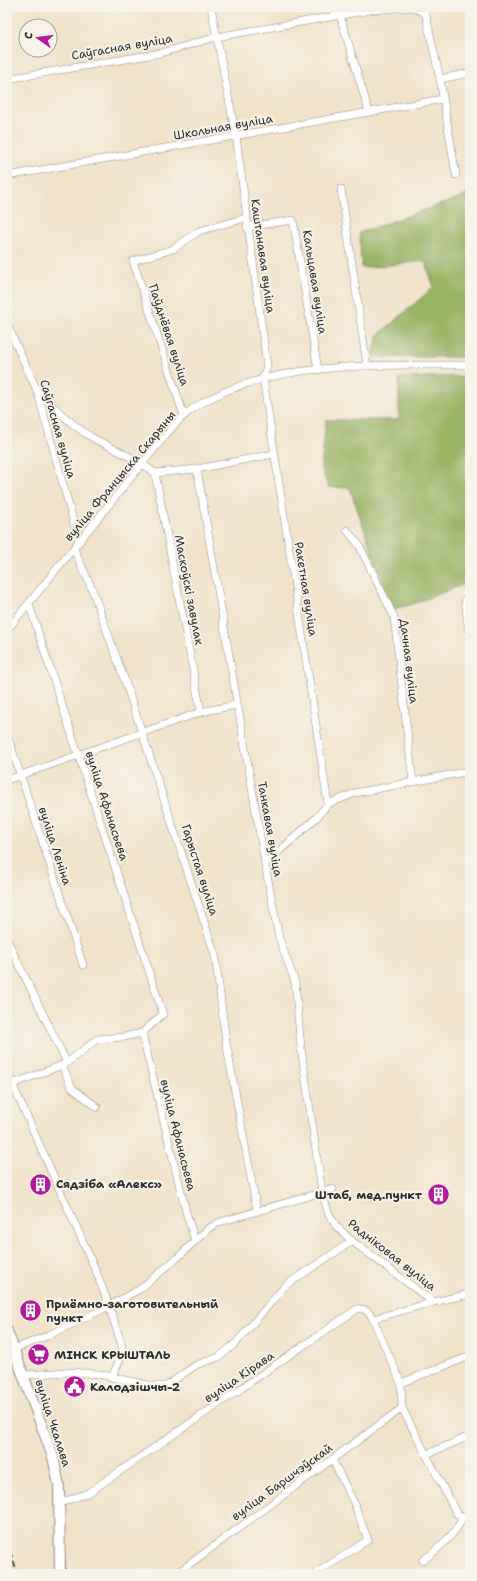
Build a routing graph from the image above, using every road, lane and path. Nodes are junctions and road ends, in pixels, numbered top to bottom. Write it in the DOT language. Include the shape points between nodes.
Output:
graph roads {
  1 [pos="211,7"];
  2 [pos="372,9"];
  3 [pos="424,10"];
  4 [pos="340,15"];
  5 [pos="216,38"];
  6 [pos="470,73"];
  7 [pos="7,78"];
  8 [pos="440,79"];
  9 [pos="443,99"];
  10 [pos="369,112"];
  11 [pos="236,136"];
  12 [pos="456,175"];
  13 [pos="7,176"];
  14 [pos="341,189"];
  15 [pos="246,218"];
  16 [pos="247,227"];
  17 [pos="7,326"];
  18 [pos="470,365"];
  19 [pos="367,366"];
  20 [pos="318,370"];
  21 [pos="263,378"];
  22 [pos="37,390"];
  23 [pos="184,416"];
  24 [pos="274,454"];
  25 [pos="142,462"];
  26 [pos="197,469"];
  27 [pos="155,473"];
  28 [pos="347,530"];
  29 [pos="79,542"];
  30 [pos="74,549"];
  31 [pos="470,599"];
  32 [pos="29,604"];
  33 [pos="7,630"];
  34 [pos="470,642"];
  35 [pos="236,705"];
  36 [pos="201,712"];
  37 [pos="140,732"];
  38 [pos="7,734"];
  39 [pos="78,753"];
  40 [pos="470,770"];
  41 [pos="21,775"];
  42 [pos="7,780"];
  43 [pos="413,782"];
  44 [pos="328,804"];
  45 [pos="265,864"];
  46 [pos="7,940"];
  47 [pos="83,965"];
  48 [pos="142,1033"];
  49 [pos="64,1064"];
  50 [pos="7,1072"];
  51 [pos="13,1084"];
  52 [pos="97,1107"];
  53 [pos="333,1189"];
  54 [pos="322,1192"];
  55 [pos="257,1211"];
  56 [pos="195,1241"];
  57 [pos="352,1241"];
  58 [pos="470,1294"];
  59 [pos="433,1302"];
  60 [pos="109,1306"];
  61 [pos="373,1319"];
  62 [pos="7,1330"];
  63 [pos="14,1349"];
  64 [pos="470,1356"];
  65 [pos="24,1374"];
  66 [pos="112,1377"];
  67 [pos="401,1384"];
  68 [pos="402,1408"];
  69 [pos="470,1436"];
  70 [pos="427,1454"];
  71 [pos="332,1459"];
  72 [pos="60,1502"];
  73 [pos="470,1515"];
  74 [pos="462,1517"];
  75 [pos="423,1560"];
  76 [pos="60,1574"];
  77 [pos="176,1574"];
  78 [pos="315,1574"];
  1 -- 5 [label="street, Каштанавая вуліца"];
  2 -- 3 [label="street, Саўгасная вуліца" via="412,7"];
  2 -- 4 [label="street, Саўгасная вуліца"];
  3 -- 8 [label="street"];
  4 -- 5 [label="street, Саўгасная вуліца"];
  4 -- 10 [label="street"];
  5 -- 7 [label="street, Саўгасная вуліца" via="161,53"];
  5 -- 11 [label="street, Каштанавая вуліца"];
  6 -- 8 [label="street"];
  8 -- 9 [label="street"];
  9 -- 10 [label="street, Школьная вуліца"];
  9 -- 12 [label="street"];
  10 -- 11 [label="street, Школьная вуліца"];
  11 -- 13 [label="street, Школьная вуліца"];
  11 -- 15 [label="street, Каштанавая вуліца"];
  14 -- 19 [label="street"];
  15 -- 16 [label="street, Каштанавая вуліца"];
  15 -- 23 [label="street, Паўднёвая вуліца" via="199,231 173,249 133,261"];
  16 -- 20 [label="street, Кальцавая вуліца" via="293,220"];
  16 -- 21 [label="street, Каштанавая вуліца" via="267,366"];
  17 -- 22 [label="street, Саўгасная вуліца"];
  18 -- 19 [label="street, вуліца Францыска Скарыны"];
  19 -- 20 [label="street, вуліца Францыска Скарыны"];
  20 -- 21 [label="street, вуліца Францыска Скарыны"];
  21 -- 23 [label="street, вуліца Францыска Скарыны" via="221,394"];
  21 -- 24 [label="street, Ракетная вуліца"];
  22 -- 25 [label="street" via="92,438"];
  22 -- 29 [label="street, Саўгасная вуліца"];
  23 -- 25 [label="street, вуліца Францыска Скарыны"];
  24 -- 26 [label="street"];
  24 -- 44 [label="street, Ракетная вуліца"];
  25 -- 27 [label="street"];
  25 -- 29 [label="street, вуліца Францыска Скарыны"];
  26 -- 27 [label="street"];
  26 -- 35 [label="street, Танкавая вуліца"];
  27 -- 36 [label="street, Маскоўскі завулак"];
  28 -- 43 [label="street, Дачная вуліца" via="359,546 394,617"];
  29 -- 30 [label="street, вуліца Францыска Скарыны"];
  30 -- 32 [label="street, вуліца Францыска Скарыны"];
  30 -- 37 [label="street, Гарыстая вуліца" via="92,589"];
  31 -- 34 [label="street" via="465,600"];
  32 -- 33 [label="street, вуліца Францыска Скарыны"];
  32 -- 39 [label="street, вуліца Афанасьева"];
  35 -- 36 [label="street"];
  35 -- 45 [label="street, Танкавая вуліца"];
  36 -- 37 [label="street"];
  37 -- 39 [label="street"];
  37 -- 55 [label="street, Гарыстая вуліца" via="215,955 226,1042"];
  38 -- 41 [label="street, вуліца Леніна"];
  39 -- 41 [label="street"];
  39 -- 48 [label="street, вуліца Афанасьева" via="163,1014"];
  40 -- 43 [label="street"];
  41 -- 42 [label="street"];
  41 -- 47 [label="street, вуліца Леніна"];
  43 -- 44 [label="street" via="355,793"];
  44 -- 45 [label="street"];
  45 -- 54 [label="street, Танкавая вуліца" via="279,938 295,982 301,1048"];
  46 -- 49 [label="street"];
  48 -- 49 [label="street" via="124,1038 97,1039"];
  48 -- 56 [label="street, вуліца Афанасьева" via="184,1206"];
  49 -- 51 [label="street"];
  49 -- 52 [label="street" via="72,1088"];
  50 -- 51 [label="street"];
  51 -- 60 [label="street"];
  53 -- 54 [label="street"];
  54 -- 55 [label="street"];
  54 -- 57 [label="street, Радніковая вуліца" via="328,1212 336,1226"];
  55 -- 56 [label="street" via="220,1222"];
  56 -- 60 [label="street" via="140,1289"];
  57 -- 59 [label="street, Радніковая вуліца"];
  57 -- 66 [label="street" via="285,1286 236,1343 219,1357 196,1364 166,1386 152,1386"];
  58 -- 59 [label="street, Радніковая вуліца"];
  59 -- 61 [label="street"];
  60 -- 63 [label="street"];
  60 -- 66 [label="street" via="122,1346 122,1355"];
  61 -- 67 [label="street"];
  61 -- 72 [label="street, вуліца Кірава" via="368,1311 363,1308 357,1309 88,1493"];
  62 -- 63 [label="street, вуліца Чкалава"];
  63 -- 65 [label="street, вуліца Чкалава"];
  64 -- 67 [label="street"];
  65 -- 66 [label="street" via="68,1372"];
  65 -- 72 [label="street, вуліца Чкалава" via="53,1456"];
  67 -- 68 [label="street"];
  68 -- 70 [label="street"];
  68 -- 71 [label="street, вуліца Баршчэўскай"];
  69 -- 70 [label="street"];
  70 -- 74 [label="street" via="457,1514"];
  71 -- 77 [label="street, вуліца Баршчэўскай"];
  71 -- 78 [label="street" via="354,1503 368,1540"];
  72 -- 76 [label="street, вуліца Чкалава"];
  73 -- 74 [label="street"];
  74 -- 75 [label="street" via="461,1524 434,1554"];
}
